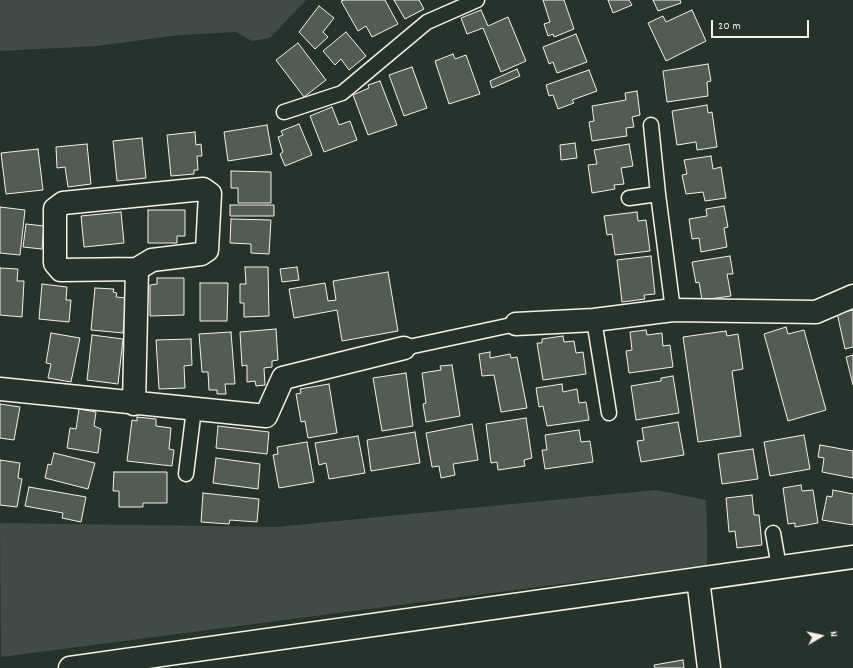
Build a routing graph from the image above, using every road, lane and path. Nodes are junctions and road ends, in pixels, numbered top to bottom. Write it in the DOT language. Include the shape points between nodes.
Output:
graph roads {
  1 [pos="477,0"];
  2 [pos="284,112"];
  3 [pos="651,125"];
  4 [pos="658,194"];
  5 [pos="629,198"];
  6 [pos="137,269"];
  7 [pos="853,296"];
  8 [pos="673,310"];
  9 [pos="594,320"];
  10 [pos="516,324"];
  11 [pos="404,348"];
  12 [pos="0,389"];
  13 [pos="134,404"];
  14 [pos="194,409"];
  15 [pos="609,413"];
  16 [pos="186,474"];
  17 [pos="773,533"];
  18 [pos="853,557"];
  19 [pos="779,567"];
  20 [pos="698,578"];
  21 [pos="70,668"];
  22 [pos="709,668"];
  1 -- 2 [label="lane" via="427,22 342,93"];
  3 -- 4 [label="lane"];
  4 -- 5 [label="lane"];
  4 -- 8 [label="lane"];
  6 -- 6 [label="street" via="61,270 55,263 55,209 63,203 203,189 210,194 207,250 201,254 152,260"];
  6 -- 13 [label="street"];
  7 -- 8 [label="street" via="816,312"];
  8 -- 9 [label="street"];
  9 -- 10 [label="street"];
  9 -- 15 [label="lane"];
  10 -- 11 [label="lane"];
  11 -- 14 [label="street" via="283,378 266,416"];
  12 -- 13 [label="street"];
  13 -- 14 [label="street"];
  14 -- 16 [label="lane"];
  17 -- 19 [label="lane"];
  18 -- 19 [label="street"];
  19 -- 20 [label="street"];
  20 -- 21 [label="street"];
  20 -- 22 [label="street"];
}
